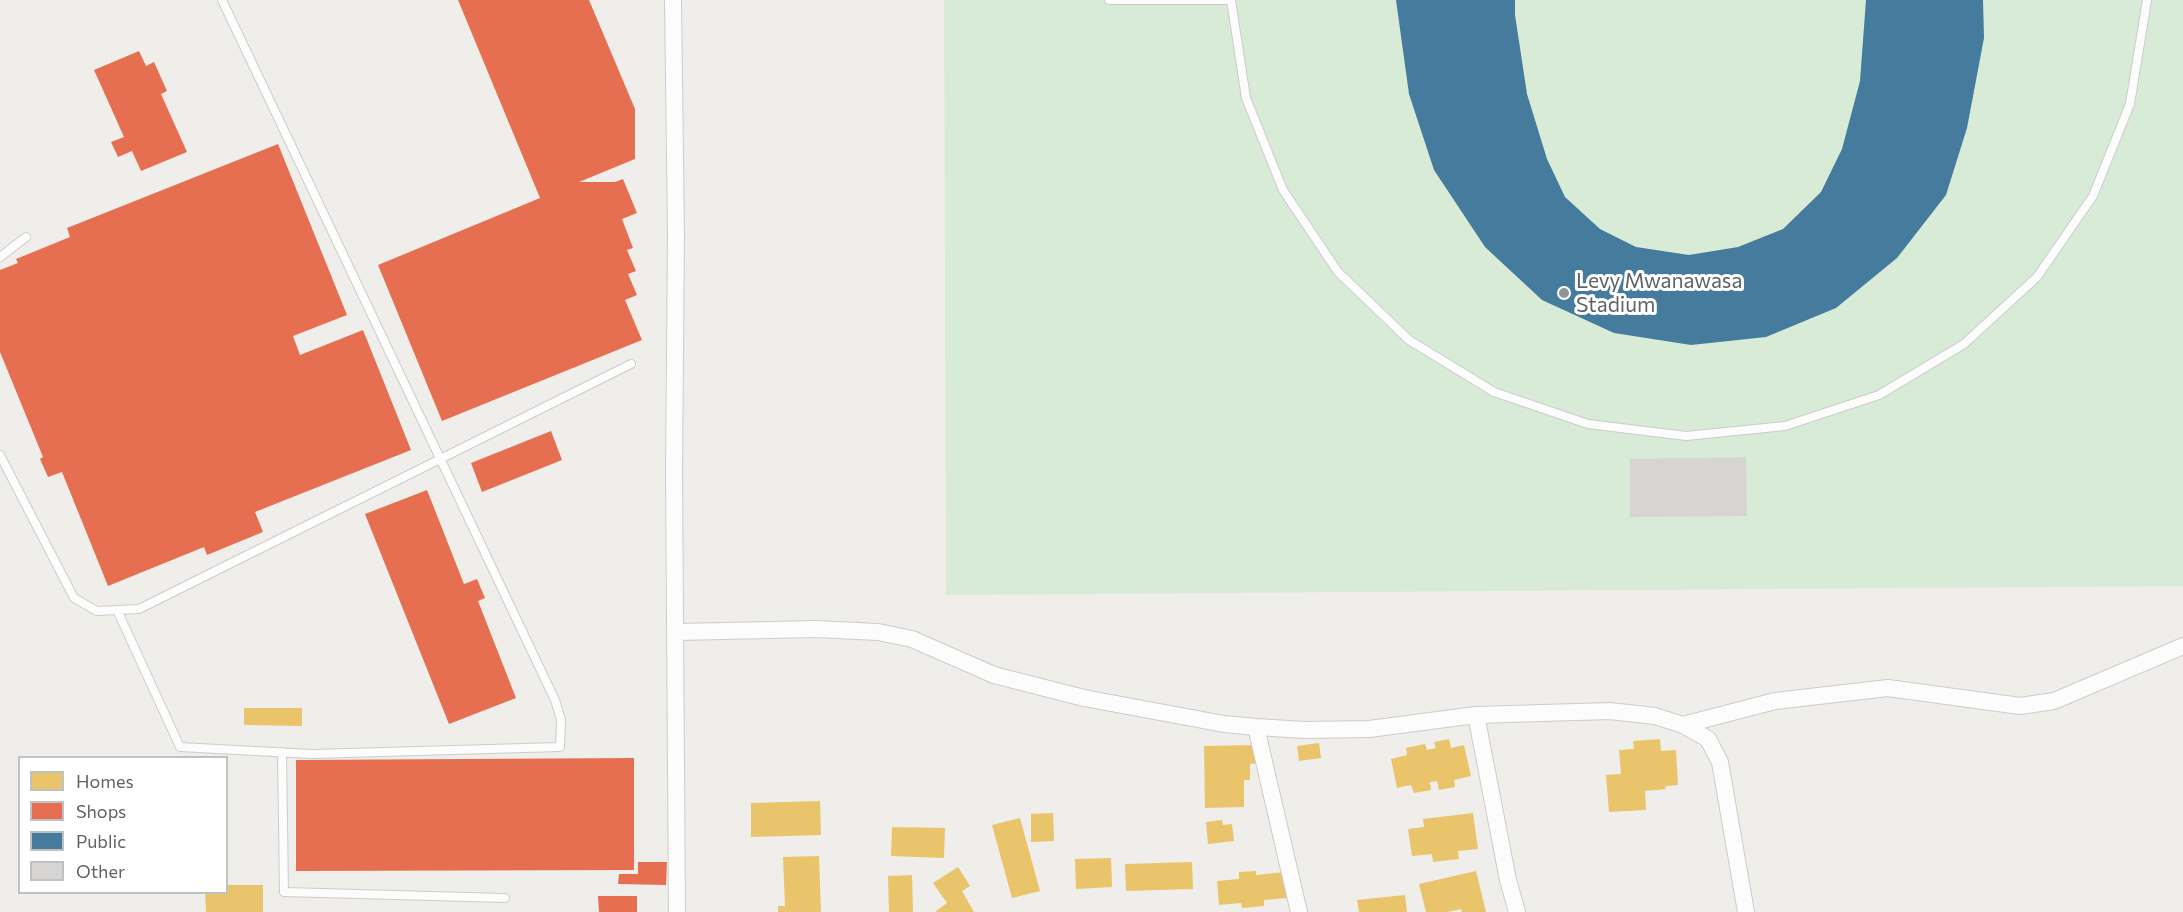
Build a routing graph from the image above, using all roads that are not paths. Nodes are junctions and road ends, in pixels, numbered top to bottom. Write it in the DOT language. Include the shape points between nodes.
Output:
graph roads {
  1 [pos="222,0"];
  2 [pos="673,0"];
  3 [pos="1108,0"];
  4 [pos="1232,0"];
  5 [pos="2147,0"];
  6 [pos="26,237"];
  7 [pos="0,258"];
  8 [pos="631,364"];
  9 [pos="0,456"];
  10 [pos="441,460"];
  11 [pos="117,610"];
  12 [pos="677,632"];
  13 [pos="2183,646"];
  14 [pos="1476,715"];
  15 [pos="1683,725"];
  16 [pos="1256,727"];
  17 [pos="282,752"];
  18 [pos="506,898"];
  19 [pos="677,912"];
  20 [pos="1299,912"];
  21 [pos="1517,912"];
  22 [pos="1746,912"];
  1 -- 10 [label="lane"];
  2 -- 12 [label="street"];
  3 -- 4 [label="lane"];
  4 -- 5 [label="lane" via="1246,98 1283,190 1338,272 1409,340 1494,392 1587,424 1686,435 1785,426 1879,394 1964,344 2037,277 2093,196 2130,104"];
  6 -- 7 [label="lane"];
  8 -- 10 [label="lane"];
  9 -- 11 [label="lane" via="74,598 97,611"];
  10 -- 11 [label="lane" via="139,609"];
  10 -- 17 [label="lane" via="555,700 561,720 560,747"];
  11 -- 17 [label="lane" via="180,747"];
  12 -- 16 [label="street" via="878,632 912,639 994,675 1084,698"];
  12 -- 19 [label="street"];
  13 -- 15 [label="street" via="2054,701 2020,706 1888,688 1775,701"];
  14 -- 15 [label="street" via="1610,711 1655,716"];
  14 -- 16 [label="street" via="1369,729"];
  14 -- 21 [label="street"];
  15 -- 22 [label="street" via="1708,739 1720,762"];
  16 -- 20 [label="street"];
  17 -- 18 [label="lane" via="284,892"];
}
